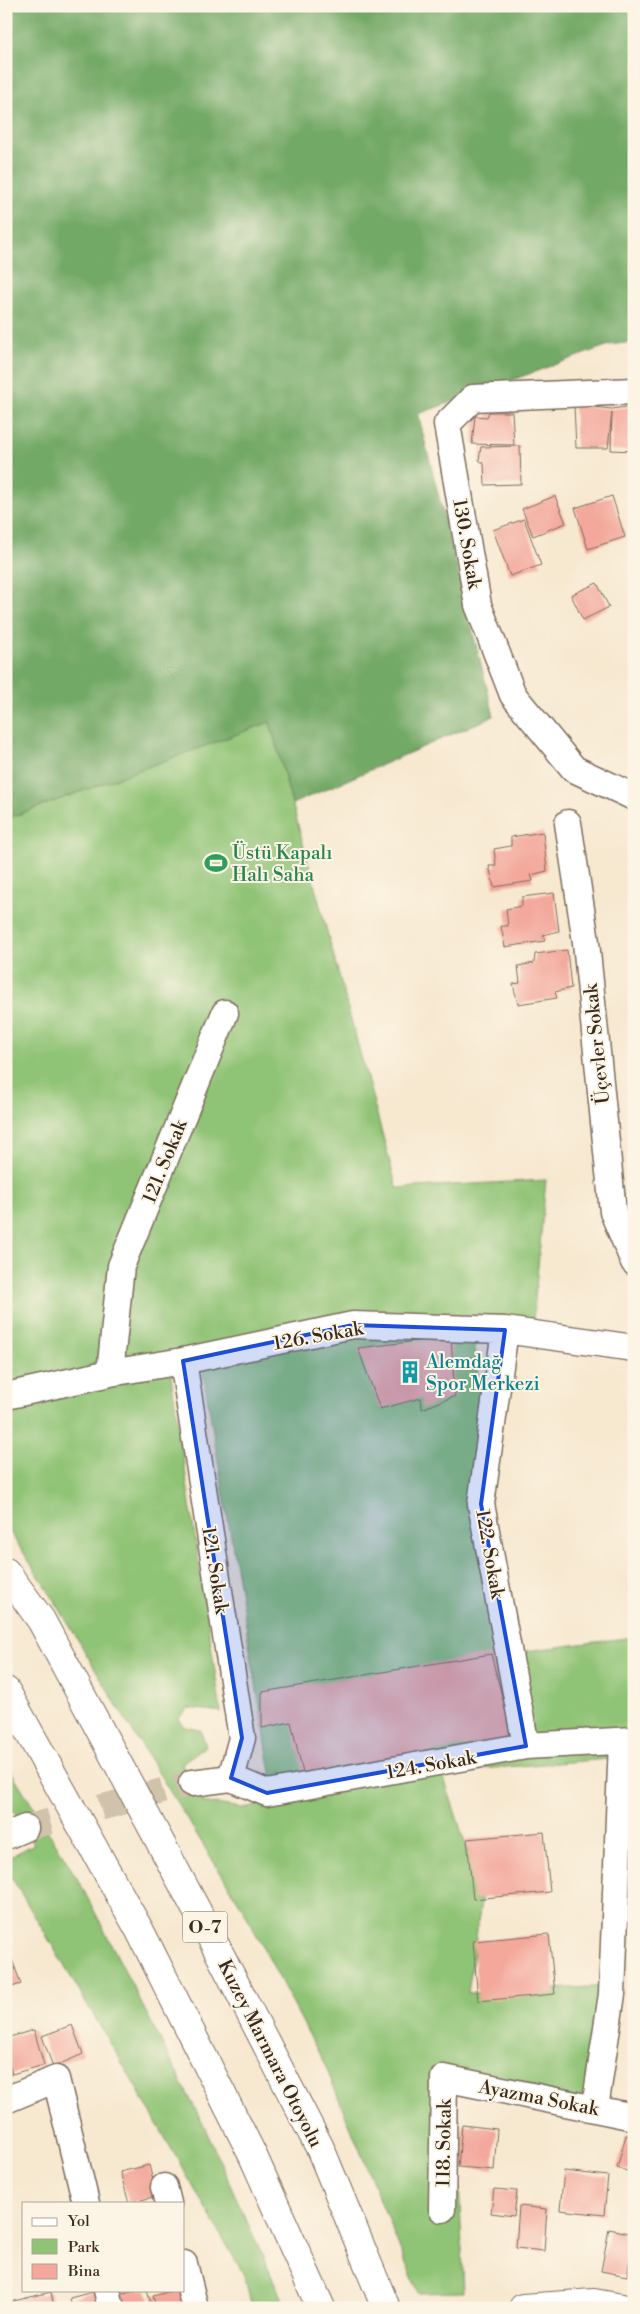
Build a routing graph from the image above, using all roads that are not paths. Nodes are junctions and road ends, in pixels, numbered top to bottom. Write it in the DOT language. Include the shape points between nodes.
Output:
graph roads {
  1 [pos="634,391"];
  2 [pos="634,797"];
  3 [pos="568,822"];
  4 [pos="225,1013"];
  5 [pos="634,1262"];
  6 [pos="505,1330"];
  7 [pos="634,1348"];
  8 [pos="183,1361"];
  9 [pos="110,1373"];
  10 [pos="6,1396"];
  11 [pos="6,1572"];
  12 [pos="6,1691"];
  13 [pos="628,1740"];
  14 [pos="526,1746"];
  15 [pos="232,1778"];
  16 [pos="192,1783"];
  17 [pos="444,2078"];
  18 [pos="6,2100"];
  19 [pos="595,2108"];
  20 [pos="634,2117"];
  21 [pos="86,2202"];
  22 [pos="442,2209"];
  23 [pos="185,2268"];
  24 [pos="107,2292"];
  25 [pos="383,2301"];
  26 [pos="528,2307"];
  27 [pos="111,2308"];
  28 [pos="195,2308"];
  29 [pos="322,2308"];
  30 [pos="622,2308"];
  1 -- 2 [label="street, 130. Sokak" via="473,398 447,424 478,605 513,695 574,769"];
  3 -- 5 [label="street, Üçevler Sokak" via="586,942 613,1212"];
  4 -- 9 [label="street, 121. Sokak" via="121,1266"];
  6 -- 7 [label="street, 126. Sokak"];
  6 -- 8 [label="street, 126. Sokak" via="353,1325"];
  6 -- 14 [label="street, 122. Sokak" via="481,1504"];
  8 -- 9 [label="street, 126. Sokak"];
  8 -- 15 [label="street, 121. Sokak" via="242,1738"];
  9 -- 10 [label="street, 126. Sokak"];
  11 -- 25 [label="main road, Kuzey Marmara Otoyolu / O-7" via="41,1620 320,2148"];
  12 -- 29 [label="main road" via="140,1931 253,2156"];
  13 -- 14 [label="street, 124. Sokak"];
  13 -- 19 [label="street" via="612,1994"];
  14 -- 15 [label="street, 124. Sokak" via="267,1793"];
  15 -- 16 [label="street"];
  17 -- 19 [label="street, Ayazma Sokak"];
  17 -- 22 [label="street, 118. Sokak"];
  18 -- 21 [label="street" via="56,2079"];
  19 -- 20 [label="street, Ayazma Sokak"];
  23 -- 28 [label="street"];
  24 -- 27 [label="street"];
  26 -- 30 [label="main road" via="594,2303"];
}
